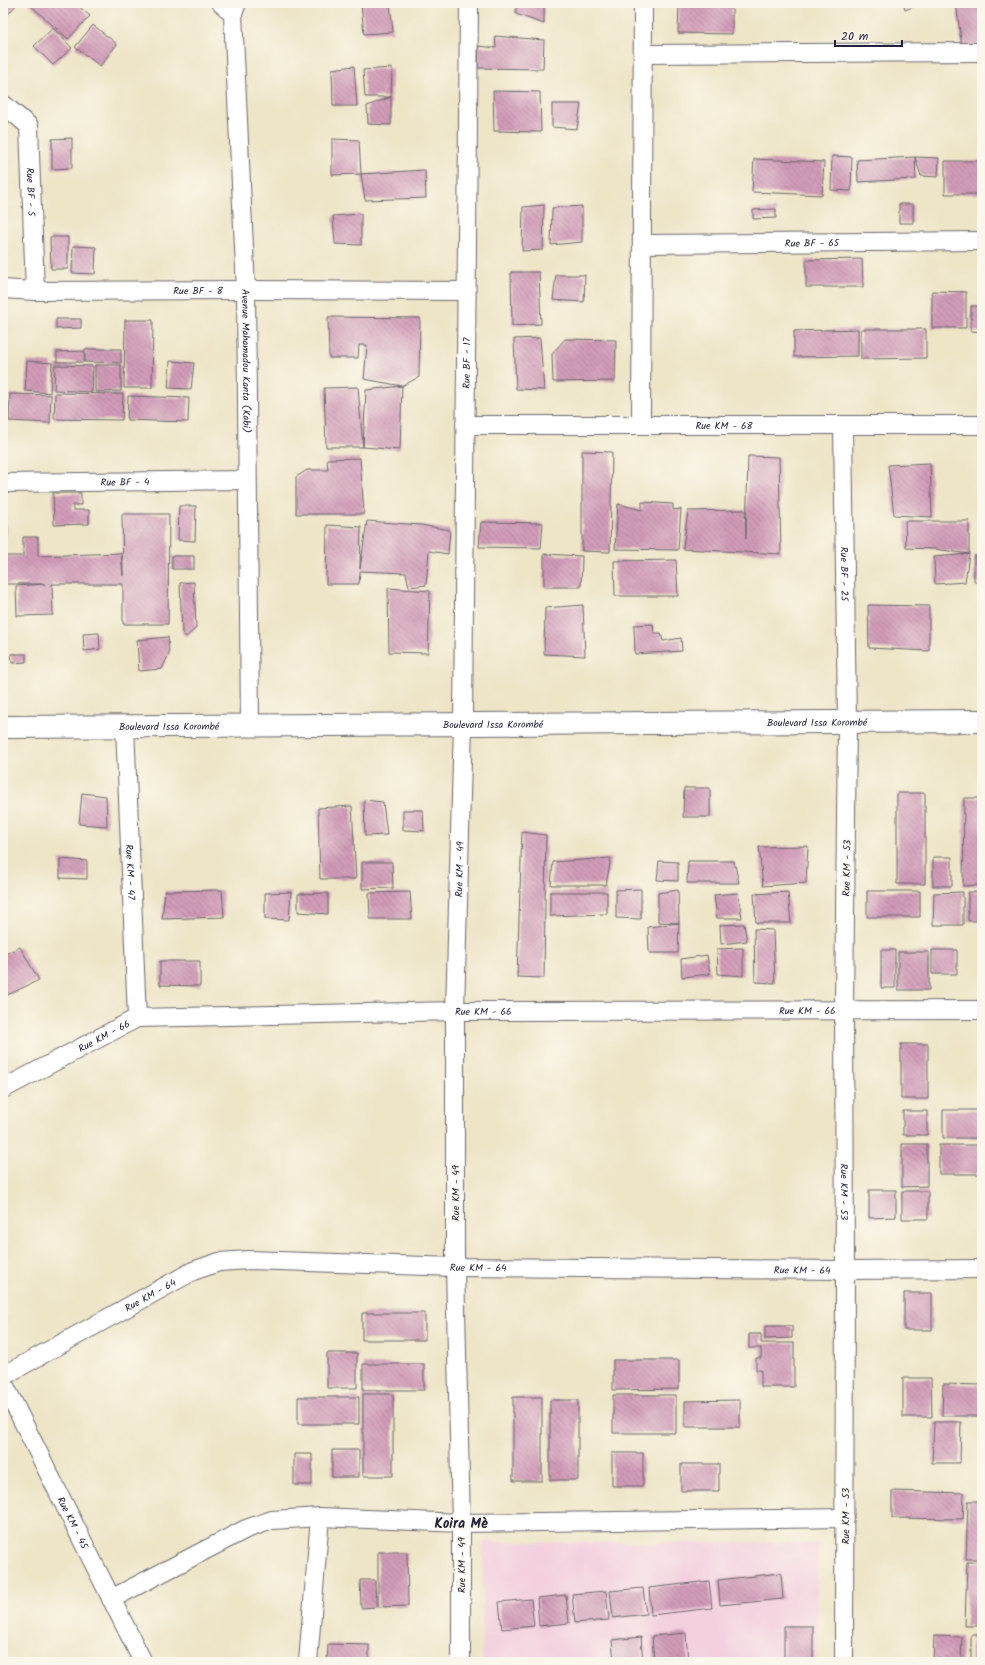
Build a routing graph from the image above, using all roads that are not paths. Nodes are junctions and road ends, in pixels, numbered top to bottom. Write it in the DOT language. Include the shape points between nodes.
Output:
graph roads {
  1 [pos="469,3"];
  2 [pos="643,3"];
  3 [pos="230,6"];
  4 [pos="982,52"];
  5 [pos="643,54"];
  6 [pos="3,104"];
  7 [pos="982,241"];
  8 [pos="642,244"];
  9 [pos="3,289"];
  10 [pos="246,290"];
  11 [pos="35,291"];
  12 [pos="466,291"];
  13 [pos="465,425"];
  14 [pos="641,425"];
  15 [pos="843,425"];
  16 [pos="982,425"];
  17 [pos="247,480"];
  18 [pos="3,483"];
  19 [pos="982,721"];
  20 [pos="847,722"];
  21 [pos="463,724"];
  22 [pos="250,725"];
  23 [pos="3,726"];
  24 [pos="124,726"];
  25 [pos="844,1009"];
  26 [pos="982,1010"];
  27 [pos="455,1011"];
  28 [pos="137,1018"];
  29 [pos="3,1089"];
  30 [pos="454,1267"];
  31 [pos="982,1269"];
  32 [pos="845,1270"];
  33 [pos="3,1376"];
  34 [pos="3,1382"];
  35 [pos="320,1518"];
  36 [pos="845,1518"];
  37 [pos="461,1522"];
  38 [pos="112,1599"];
  39 [pos="143,1662"];
  40 [pos="308,1662"];
  41 [pos="461,1662"];
  42 [pos="844,1662"];
  1 -- 12 [label="street, Rue BF - 17"];
  2 -- 5 [label="street"];
  3 -- 10 [label="street, Avenue Mahamadou Kanta (Kabi)"];
  4 -- 5 [label="street"];
  5 -- 8 [label="street"];
  6 -- 11 [label="street, Rue BF - 5" via="29,126"];
  7 -- 8 [label="street, Rue BF - 65"];
  8 -- 14 [label="street"];
  9 -- 11 [label="street, Rue BF - 8"];
  10 -- 11 [label="street, Rue BF - 8"];
  10 -- 12 [label="street, Rue BF - 8"];
  10 -- 17 [label="street, Avenue Mahamadou Kanta (Kabi)"];
  12 -- 13 [label="street, Rue BF - 17"];
  13 -- 14 [label="street, Rue KM - 68"];
  13 -- 21 [label="street, Rue BF - 17"];
  14 -- 15 [label="street, Rue KM - 68"];
  15 -- 16 [label="street, Rue KM - 68"];
  15 -- 20 [label="street, Rue BF - 25"];
  17 -- 18 [label="street, Rue BF - 4"];
  17 -- 22 [label="street, Avenue Mahamadou Kanta (Kabi)"];
  19 -- 20 [label="street, Boulevard Issa Korombé"];
  20 -- 21 [label="street, Boulevard Issa Korombé"];
  20 -- 25 [label="street, Rue KM - 53"];
  21 -- 22 [label="street, Boulevard Issa Korombé"];
  21 -- 27 [label="street, Rue KM - 49"];
  22 -- 24 [label="street, Boulevard Issa Korombé"];
  23 -- 24 [label="street, Boulevard Issa Korombé"];
  24 -- 28 [label="street, Rue KM - 47"];
  25 -- 26 [label="street, Rue KM - 66"];
  25 -- 27 [label="street, Rue KM - 66"];
  25 -- 32 [label="street, Rue KM - 53"];
  27 -- 28 [label="street, Rue KM - 66"];
  27 -- 30 [label="street, Rue KM - 49"];
  28 -- 29 [label="street, Rue KM - 66"];
  30 -- 32 [label="street, Rue KM - 64"];
  30 -- 33 [label="street, Rue KM - 64" via="248,1260 219,1262 193,1271"];
  30 -- 37 [label="street, Rue KM - 49"];
  31 -- 32 [label="street, Rue KM - 64"];
  32 -- 36 [label="street, Rue KM - 53"];
  34 -- 38 [label="street, Rue KM - 45"];
  35 -- 37 [label="street"];
  35 -- 38 [label="street" via="272,1520 246,1529"];
  35 -- 40 [label="street"];
  36 -- 37 [label="street"];
  36 -- 42 [label="street, Rue KM - 53"];
  37 -- 41 [label="street, Rue KM - 49"];
  38 -- 39 [label="street, Rue KM - 45"];
}
